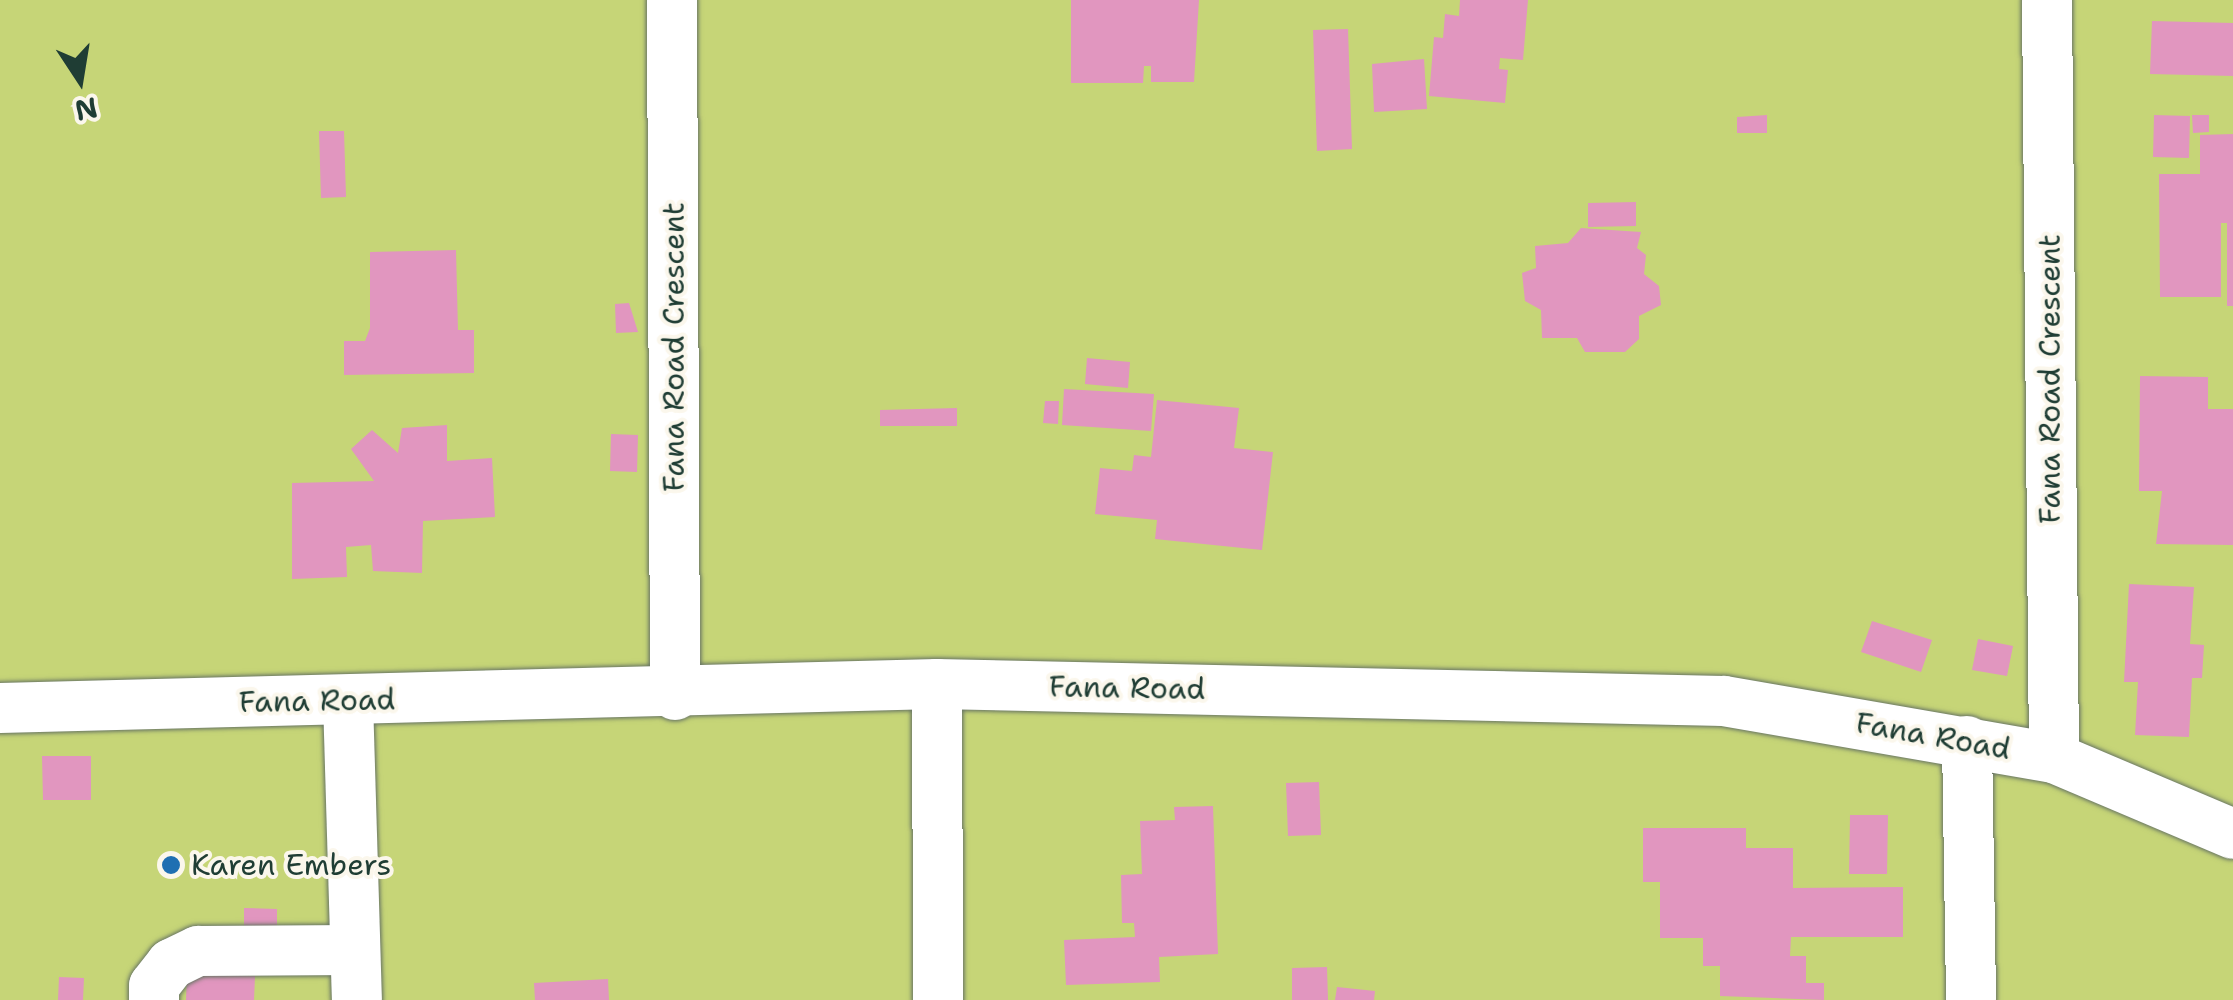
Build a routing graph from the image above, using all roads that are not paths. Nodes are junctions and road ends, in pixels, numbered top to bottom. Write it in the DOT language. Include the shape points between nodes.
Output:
graph roads {
  1 [pos="672,0"];
  2 [pos="2047,0"];
  3 [pos="937,684"];
  4 [pos="675,695"];
  5 [pos="348,700"];
  6 [pos="0,708"];
  7 [pos="1967,741"];
  8 [pos="2054,758"];
  9 [pos="2233,834"];
  10 [pos="355,950"];
  11 [pos="154,1000"];
  12 [pos="357,1000"];
  13 [pos="938,1000"];
  14 [pos="1971,1000"];
  1 -- 4 [label="street, Fana Road Crescent"];
  2 -- 8 [label="street, Fana Road Crescent"];
  3 -- 4 [label="street, Fana Road"];
  3 -- 7 [label="street, Fana Road" via="1724,701"];
  3 -- 13 [label="street"];
  4 -- 5 [label="street, Fana Road"];
  5 -- 6 [label="street, Fana Road"];
  5 -- 10 [label="street"];
  7 -- 8 [label="street, Fana Road"];
  7 -- 14 [label="street"];
  8 -- 9 [label="street, Fana Road"];
  10 -- 11 [label="street" via="198,950 171,964 154,986"];
  10 -- 12 [label="street"];
}
